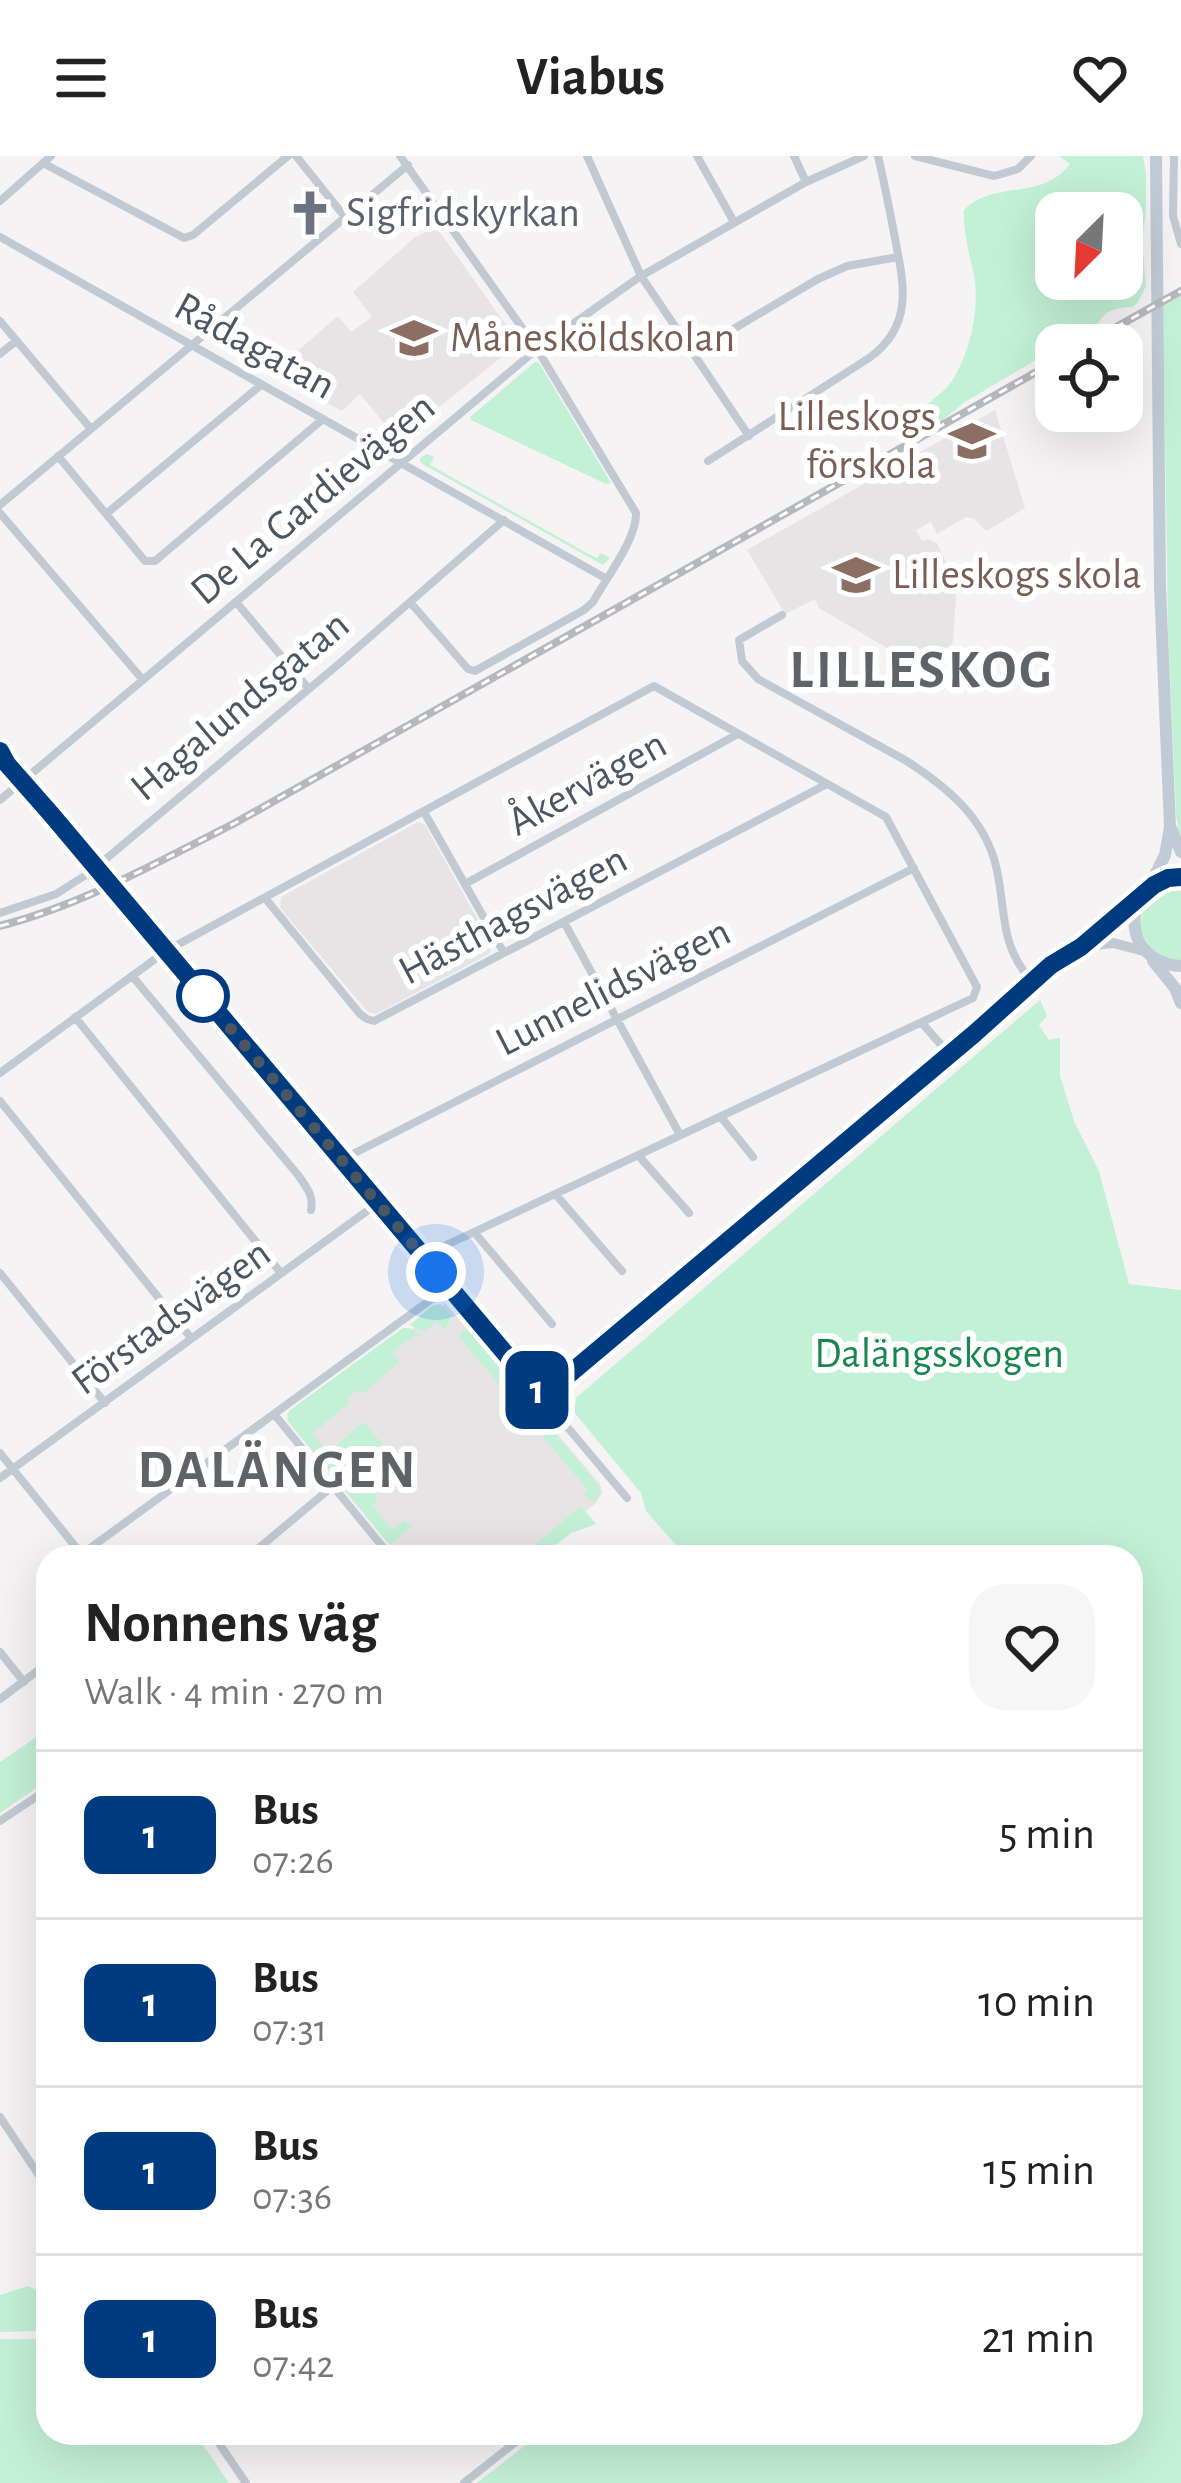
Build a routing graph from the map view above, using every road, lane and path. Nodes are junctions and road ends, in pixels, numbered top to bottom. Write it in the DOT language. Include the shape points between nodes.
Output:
graph roads {
  1 [pos="292,156"];
  2 [pos="400,156"];
  3 [pos="587,156"];
  4 [pos="698,156"];
  5 [pos="794,156"];
  6 [pos="865,156"];
  7 [pos="878,156"];
  8 [pos="915,156"];
  9 [pos="1031,156"];
  10 [pos="1156,156"];
  11 [pos="1174,156"];
  12 [pos="47,159"];
  13 [pos="408,165"];
  14 [pos="806,182"];
  15 [pos="0,201"];
  16 [pos="345,217"];
  17 [pos="734,222"];
  18 [pos="0,237"];
  19 [pos="1181,244"];
  20 [pos="898,257"];
  21 [pos="641,276"];
  22 [pos="0,321"];
  23 [pos="16,341"];
  24 [pos="191,345"];
  25 [pos="537,349"];
  26 [pos="693,353"];
  27 [pos="0,355"];
  28 [pos="261,385"];
  29 [pos="323,419"];
  30 [pos="92,429"];
  31 [pos="749,436"];
  32 [pos="58,456"];
  33 [pos="708,461"];
  34 [pos="402,463"];
  35 [pos="0,509"];
  36 [pos="106,514"];
  37 [pos="504,520"];
  38 [pos="606,578"];
  39 [pos="236,602"];
  40 [pos="410,602"];
  41 [pos="782,615"];
  42 [pos="143,680"];
  43 [pos="309,688"];
  44 [pos="738,734"];
  45 [pos="0,751"];
  46 [pos="3,762"];
  47 [pos="21,781"];
  48 [pos="826,784"];
  49 [pos="0,800"];
  50 [pos="424,812"];
  51 [pos="1171,827"];
  52 [pos="1181,852"];
  53 [pos="96,867"];
  54 [pos="914,868"];
  55 [pos="1181,878"];
  56 [pos="465,884"];
  57 [pos="1145,893"];
  58 [pos="265,898"];
  59 [pos="0,913"];
  60 [pos="564,922"];
  61 [pos="1081,947"];
  62 [pos="166,951"];
  63 [pos="504,953"];
  64 [pos="1146,953"];
  65 [pos="1181,966"];
  66 [pos="133,977"];
  67 [pos="1032,982"];
  68 [pos="1181,1003"];
  69 [pos="75,1017"];
  70 [pos="617,1018"];
  71 [pos="922,1023"];
  72 [pos="950,1055"];
  73 [pos="0,1073"];
  74 [pos="0,1101"];
  75 [pos="721,1117"];
  76 [pos="680,1135"];
  77 [pos="638,1155"];
  78 [pos="754,1157"];
  79 [pos="341,1160"];
  80 [pos="557,1196"];
  81 [pos="378,1203"];
  82 [pos="311,1210"];
  83 [pos="688,1214"];
  84 [pos="474,1232"];
  85 [pos="423,1257"];
  86 [pos="622,1270"];
  87 [pos="0,1274"];
  88 [pos="281,1274"];
  89 [pos="448,1287"];
  90 [pos="552,1324"];
  91 [pos="191,1338"];
  92 [pos="542,1397"];
  93 [pos="105,1402"];
  94 [pos="274,1414"];
  95 [pos="0,1453"];
  96 [pos="13,1469"];
  97 [pos="0,1478"];
  98 [pos="333,1486"];
  99 [pos="627,1498"];
  100 [pos="74,1545"];
  101 [pos="98,1545"];
  102 [pos="262,1545"];
  103 [pos="381,1545"];
  104 [pos="0,1652"];
  105 [pos="36,1672"];
  106 [pos="24,1682"];
  107 [pos="0,1699"];
  108 [pos="36,1797"];
  109 [pos="0,1821"];
  110 [pos="0,2117"];
  111 [pos="36,2171"];
  112 [pos="220,2445"];
  113 [pos="512,2445"];
  114 [pos="246,2483"];
  115 [pos="464,2483"];
  1 -- 12 [label="street" via="184,238"];
  1 -- 16 [label="street"];
  2 -- 13 [label="street"];
  3 -- 21 [label="street"];
  4 -- 17 [label="street"];
  5 -- 14 [label="street"];
  6 -- 14 [label="street, De La Gardievägen"];
  7 -- 20 [label="street"];
  8 -- 9 [label="street" via="994,176"];
  10 -- 51 [label="main road"];
  11 -- 19 [label="street"];
  12 -- 15 [label="street"];
  13 -- 16 [label="street"];
  13 -- 25 [label="street"];
  14 -- 17 [label="street, De La Gardievägen"];
  16 -- 24 [label="street"];
  17 -- 21 [label="street, De La Gardievägen"];
  18 -- 24 [label="street, Rådagatan"];
  20 -- 26 [label="street" via="818,278"];
  20 -- 31 [label="street" via="902,306 885,344"];
  21 -- 25 [label="street, De La Gardievägen"];
  21 -- 26 [label="street"];
  22 -- 23 [label="street"];
  23 -- 27 [label="street"];
  23 -- 30 [label="street"];
  24 -- 28 [label="street, Rådagatan"];
  24 -- 30 [label="street"];
  25 -- 34 [label="street, De La Gardievägen"];
  25 -- 38 [label="street" via="636,514"];
  26 -- 31 [label="street"];
  28 -- 29 [label="street, Rådagatan"];
  28 -- 36 [label="street"];
  29 -- 34 [label="street, Rådagatan"];
  29 -- 36 [label="street" via="155,561 145,561"];
  30 -- 32 [label="street"];
  31 -- 33 [label="street"];
  32 -- 35 [label="street"];
  32 -- 36 [label="street"];
  34 -- 37 [label="street, Rådagatan"];
  34 -- 39 [label="street, De La Gardievägen"];
  35 -- 42 [label="street"];
  37 -- 38 [label="street, Rådagatan"];
  37 -- 40 [label="street, Hagalundsgatan"];
  38 -- 40 [label="street" via="584,610 472,671"];
  39 -- 42 [label="street, De La Gardievägen"];
  39 -- 43 [label="street"];
  40 -- 43 [label="street, Hagalundsgatan"];
  41 -- 67 [label="street" via="739,640 742,661 758,679 916,767 960,802 992,853 1007,939"];
  42 -- 47 [label="street, De La Gardievägen"];
  43 -- 53 [label="street, Hagalundsgatan"];
  44 -- 48 [label="street"];
  44 -- 50 [label="street" via="655,686"];
  44 -- 56 [label="street, Åkervägen"];
  45 -- 46 [label="street"];
  46 -- 47 [label="street"];
  47 -- 49 [label="street, De La Gardievägen"];
  47 -- 53 [label="street"];
  48 -- 54 [label="street" via="886,817"];
  48 -- 60 [label="street, Hästhagsvägen"];
  50 -- 56 [label="street"];
  50 -- 58 [label="street"];
  51 -- 52 [label="main road"];
  51 -- 57 [label="main road"];
  53 -- 59 [label="street, Hagalundsgatan" via="56,894"];
  53 -- 62 [label="street"];
  54 -- 70 [label="street, Lunnelidsvägen"];
  54 -- 71 [label="street" via="977,987 973,998"];
  55 -- 57 [label="main road"];
  56 -- 63 [label="street"];
  57 -- 61 [label="street"];
  57 -- 64 [label="main road" via="1134,927"];
  58 -- 62 [label="street"];
  58 -- 63 [label="street, Hästhagsvägen" via="371,1021"];
  60 -- 63 [label="street, Hästhagsvägen"];
  60 -- 70 [label="street"];
  61 -- 64 [label="street" via="1114,943"];
  61 -- 67 [label="street"];
  62 -- 66 [label="street"];
  62 -- 79 [label="street"];
  64 -- 65 [label="main road"];
  64 -- 68 [label="main road"];
  66 -- 69 [label="street"];
  66 -- 82 [label="street" via="298,1175"];
  67 -- 72 [label="street"];
  69 -- 73 [label="street"];
  69 -- 88 [label="street"];
  70 -- 76 [label="street"];
  70 -- 79 [label="street, Lunnelidsvägen"];
  71 -- 72 [label="street"];
  71 -- 75 [label="street"];
  72 -- 92 [label="street"];
  74 -- 91 [label="street"];
  75 -- 76 [label="street"];
  75 -- 78 [label="street"];
  76 -- 77 [label="street"];
  77 -- 80 [label="street"];
  77 -- 83 [label="street"];
  79 -- 81 [label="street"];
  80 -- 84 [label="street"];
  80 -- 86 [label="street"];
  81 -- 85 [label="street"];
  81 -- 88 [label="street, Förstadsvägen"];
  84 -- 85 [label="street"];
  84 -- 90 [label="street"];
  85 -- 89 [label="street"];
  87 -- 93 [label="street"];
  88 -- 91 [label="street, Förstadsvägen"];
  89 -- 92 [label="street"];
  89 -- 94 [label="street"];
  91 -- 93 [label="street, Förstadsvägen"];
  92 -- 99 [label="street"];
  93 -- 96 [label="street, Förstadsvägen"];
  94 -- 98 [label="street"];
  94 -- 101 [label="street"];
  95 -- 96 [label="street"];
  96 -- 97 [label="street, Förstadsvägen"];
  96 -- 100 [label="street"];
  98 -- 102 [label="street"];
  98 -- 103 [label="street"];
  104 -- 106 [label="street"];
  105 -- 106 [label="street"];
  106 -- 107 [label="street"];
  108 -- 109 [label="street"];
  110 -- 111 [label="street"];
  112 -- 114 [label="street"];
  113 -- 115 [label="street"];
}
